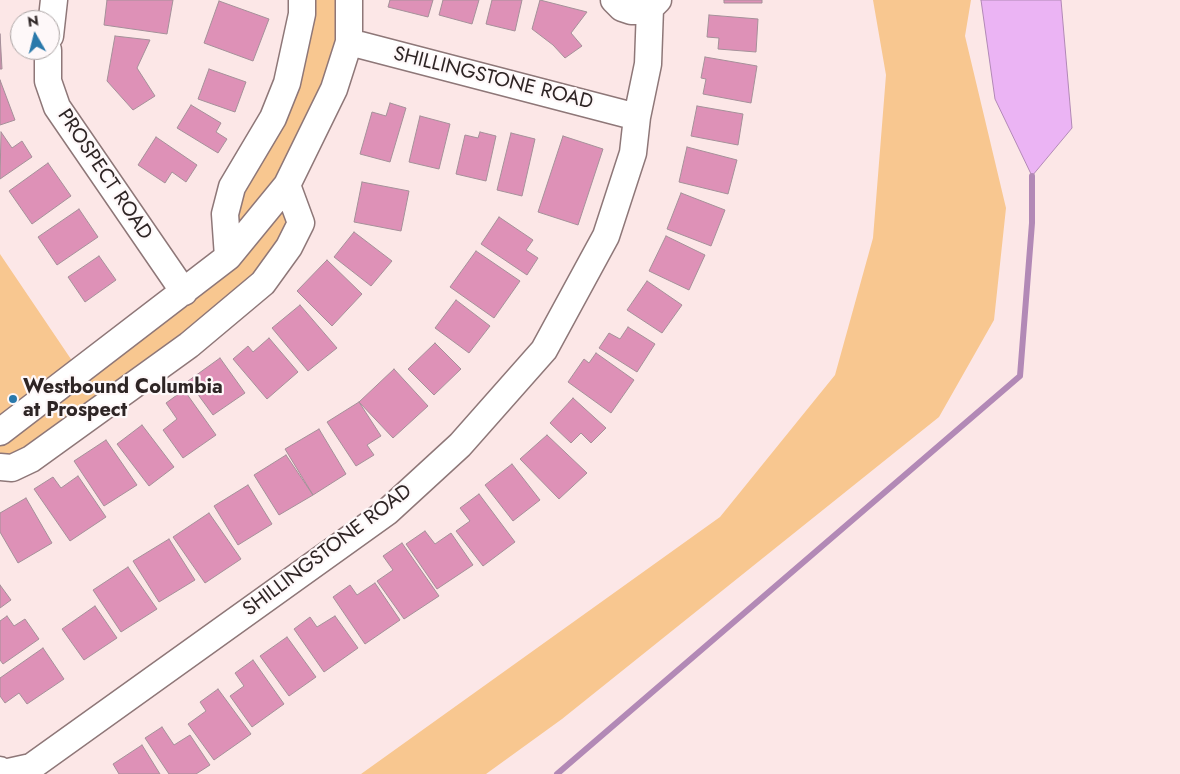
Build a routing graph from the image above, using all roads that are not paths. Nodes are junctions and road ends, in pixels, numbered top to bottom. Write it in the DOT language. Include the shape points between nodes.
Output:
graph roads {
  1 [pos="302,0"];
  2 [pos="349,0"];
  3 [pos="614,0"];
  4 [pos="654,4"];
  5 [pos="349,42"];
  6 [pos="48,60"];
  7 [pos="637,117"];
  8 [pos="287,185"];
  9 [pos="228,257"];
  10 [pos="184,292"];
  11 [pos="0,432"];
  12 [pos="0,467"];
  13 [pos="0,770"];
  1 -- 9 [label="street" via="287,83 273,118 232,187 225,214"];
  2 -- 5 [label="street"];
  3 -- 4 [label="street, SHILLINGSTONE ROAD" via="631,11 641,11"];
  4 -- 7 [label="street, SHILLINGSTONE ROAD" via="648,64"];
  5 -- 7 [label="street, SHILLINGSTONE ROAD"];
  5 -- 8 [label="street" via="334,89"];
  6 -- 10 [label="street, PROSPECT ROAD" via="48,81 57,107"];
  7 -- 13 [label="street, SHILLINGSTONE ROAD" via="633,153 606,236 544,350 460,445 387,512 31,767 4,773"];
  8 -- 9 [label="street"];
  8 -- 12 [label="street" via="301,223 289,247 263,283 189,345 31,459 12,468"];
  9 -- 10 [label="street"];
  10 -- 11 [label="street"];
}
